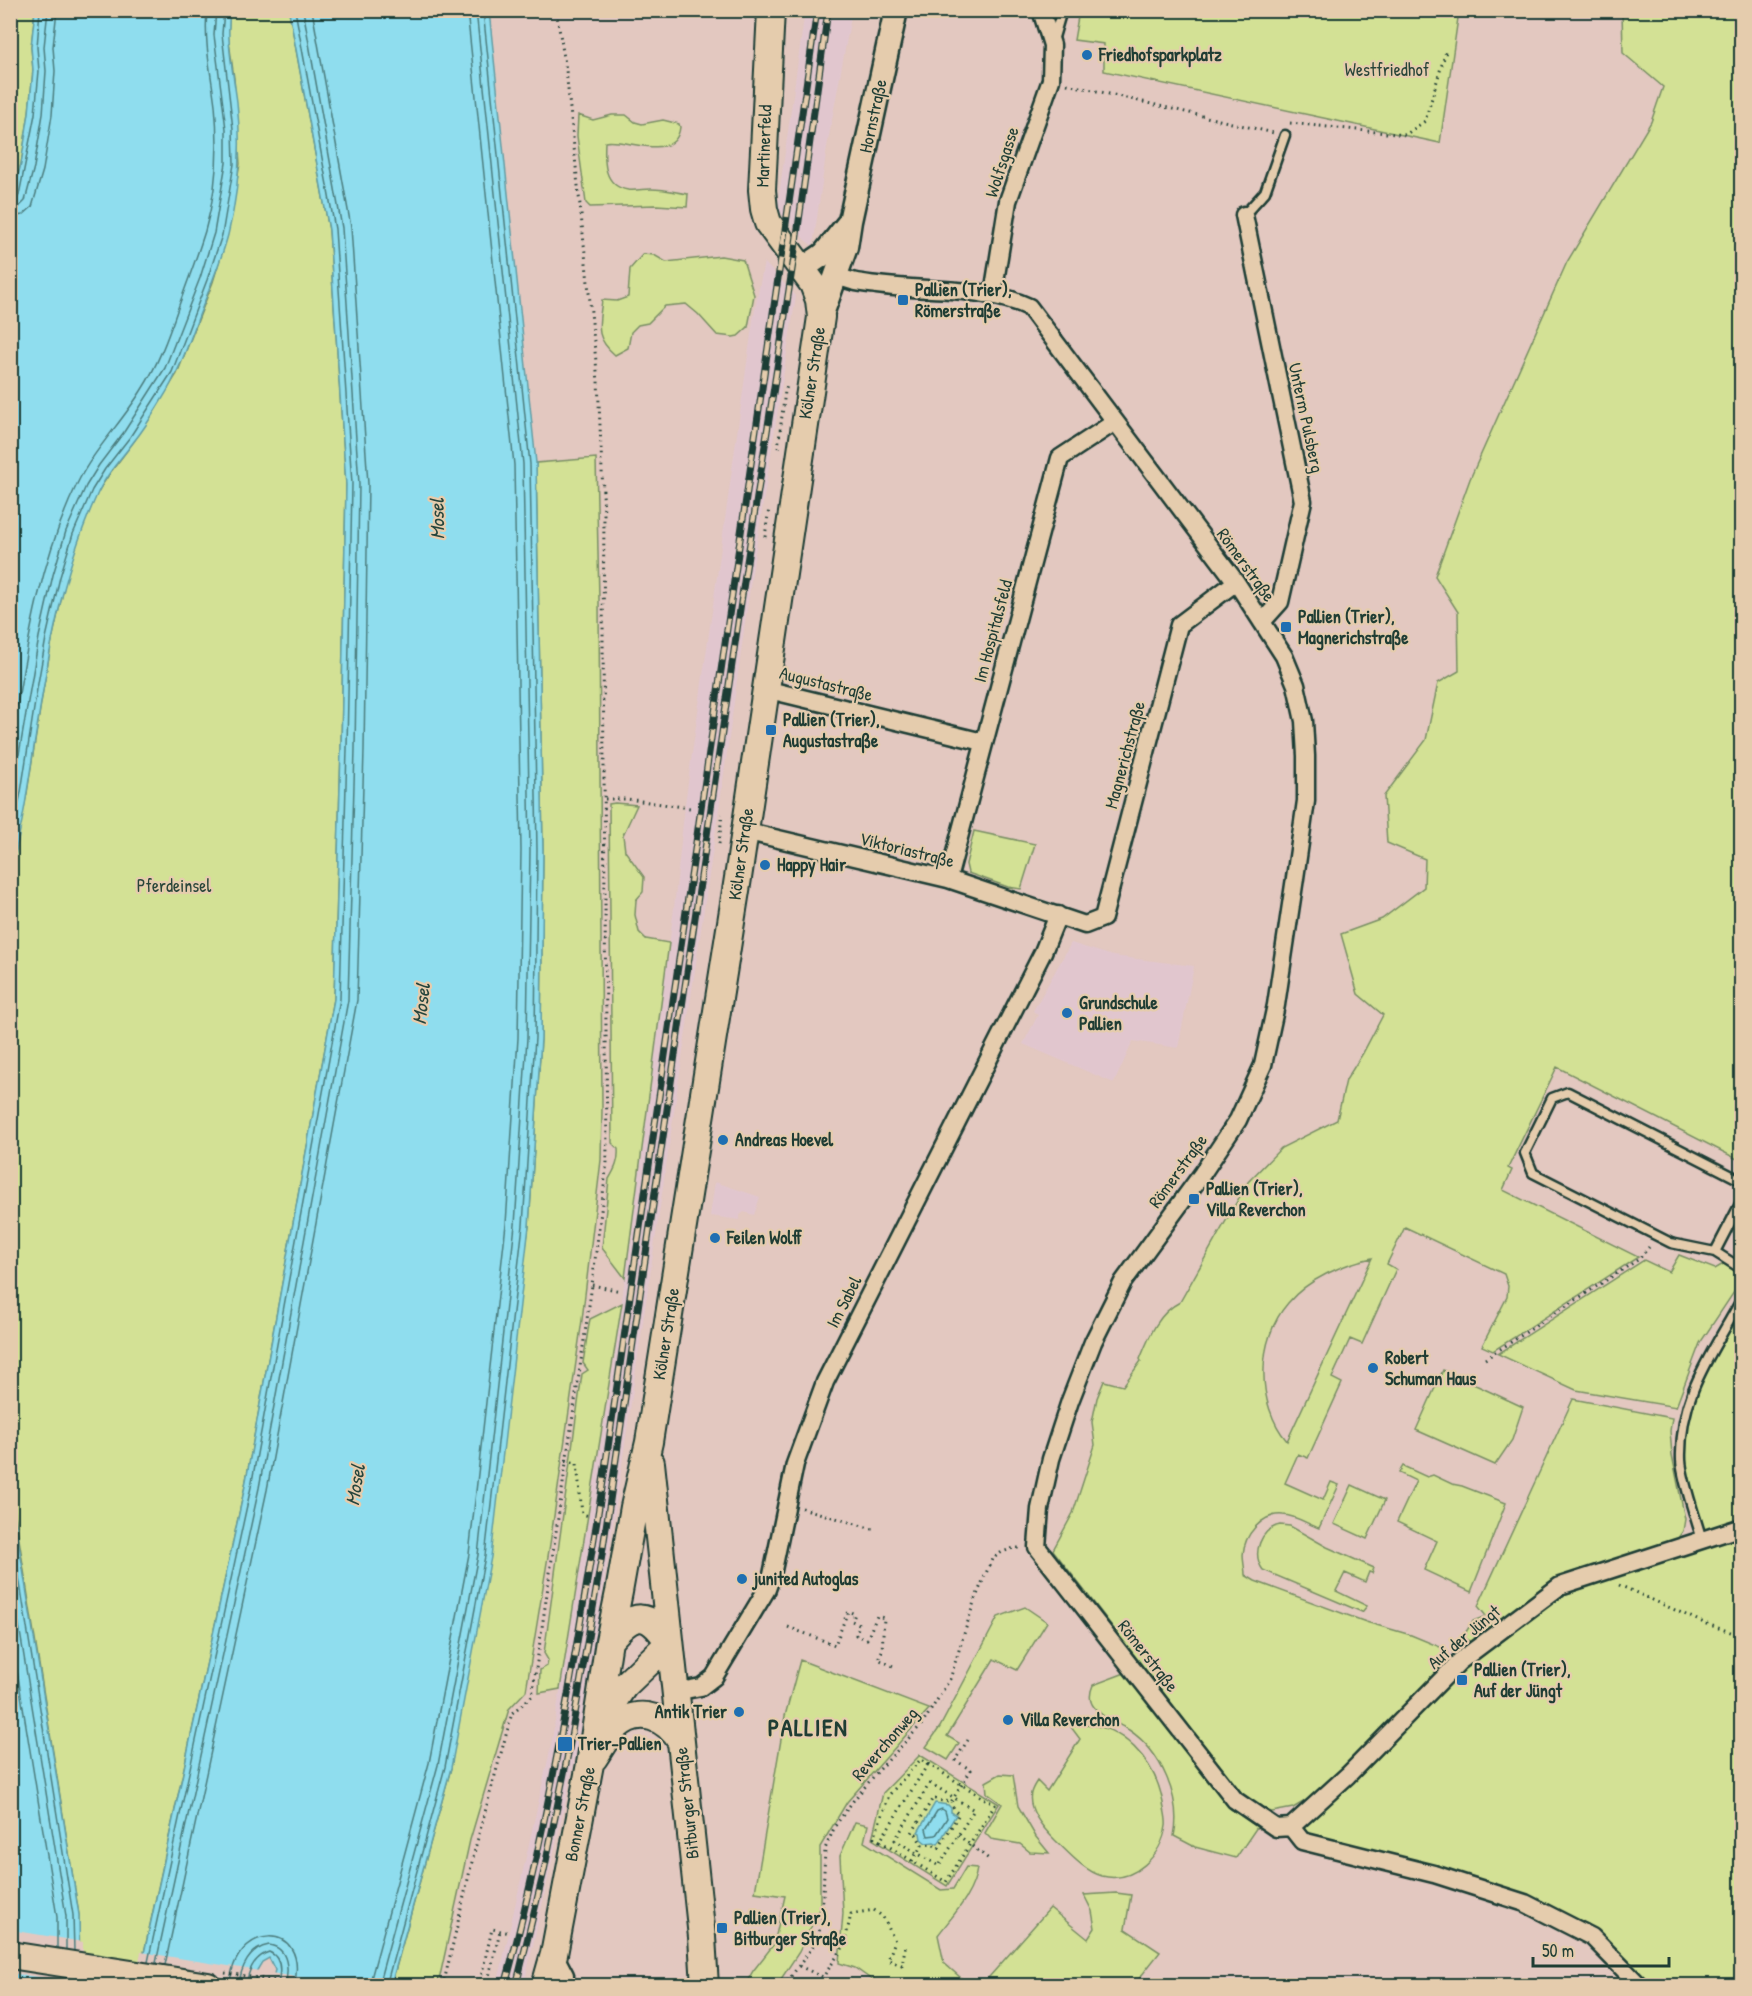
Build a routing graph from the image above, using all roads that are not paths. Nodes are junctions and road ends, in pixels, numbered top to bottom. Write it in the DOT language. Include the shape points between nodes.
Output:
graph roads {
  1 [pos="771,10"];
  2 [pos="897,10"];
  3 [pos="1041,10"];
  4 [pos="1062,10"];
  5 [pos="1052,45"];
  6 [pos="1285,135"];
  7 [pos="1244,215"];
  8 [pos="850,221"];
  9 [pos="824,254"];
  10 [pos="802,268"];
  11 [pos="836,275"];
  12 [pos="993,294"];
  13 [pos="821,317"];
  14 [pos="1115,422"];
  15 [pos="1236,582"];
  16 [pos="1262,622"];
  17 [pos="765,689"];
  18 [pos="983,742"];
  19 [pos="744,831"];
  20 [pos="948,879"];
  21 [pos="1058,915"];
  22 [pos="1742,1181"];
  23 [pos="1742,1200"];
  24 [pos="1714,1252"];
  25 [pos="1742,1269"];
  26 [pos="1742,1298"];
  27 [pos="649,1442"];
  28 [pos="1742,1527"];
  29 [pos="1702,1540"];
  30 [pos="609,1641"];
  31 [pos="669,1643"];
  32 [pos="675,1692"];
  33 [pos="596,1731"];
  34 [pos="681,1742"];
  35 [pos="590,1764"];
  36 [pos="1291,1827"];
  37 [pos="554,1954"];
  38 [pos="10,1955"];
  39 [pos="208,1986"];
  40 [pos="545,1986"];
  41 [pos="565,1986"];
  42 [pos="705,1986"];
  43 [pos="1640,1986"];
  1 -- 10 [label="main road, Martinerfeld" via="763,200 768,223"];
  2 -- 8 [label="street, Hornstraße"];
  3 -- 5 [label="street, Wolfsgasse"];
  4 -- 5 [label="lane, Wolfsgasse"];
  5 -- 12 [label="street, Wolfsgasse" via="1051,80 1008,201"];
  6 -- 7 [label="lane" via="1265,192"];
  7 -- 16 [label="street, Unterm Pulsberg" via="1303,501 1280,602"];
  8 -- 9 [label="street, Hornstraße"];
  8 -- 11 [label="street, Hornstraße"];
  9 -- 10 [label="street, Hornstraße"];
  9 -- 11 [label="street" via="827,268"];
  10 -- 13 [label="main road, Kölner Straße" via="816,289"];
  11 -- 12 [label="street, Römerstraße" via="905,289"];
  11 -- 13 [label="street, Hornstraße"];
  12 -- 14 [label="street, Römerstraße" via="1029,307"];
  13 -- 17 [label="main road, Kölner Straße"];
  14 -- 15 [label="street, Römerstraße"];
  14 -- 18 [label="street, Im Hospitalsfeld" via="1060,458"];
  15 -- 16 [label="street, Römerstraße"];
  15 -- 21 [label="street, Magnerichstraße" via="1179,625 1103,918 1086,925"];
  16 -- 36 [label="street, Römerstraße" via="1284,656 1296,685 1306,756 1306,801 1276,1005 1263,1065 1238,1120 1123,1282 1093,1342 1051,1459 1040,1509 1037,1547 1235,1800 1276,1828"];
  17 -- 18 [label="street, Augustastraße"];
  17 -- 19 [label="main road, Kölner Straße"];
  18 -- 20 [label="street, Im Hospitalsfeld"];
  19 -- 20 [label="street, Viktoriastraße"];
  19 -- 27 [label="main road, Kölner Straße"];
  20 -- 21 [label="street, Viktoriastraße"];
  21 -- 32 [label="street, Im Sabel" via="1043,952 825,1382 795,1464 767,1589 720,1671 710,1682"];
  22 -- 24 [label="lane" via="1568,1092 1552,1098 1525,1153 1533,1173 1671,1243"];
  23 -- 24 [label="lane"];
  24 -- 25 [label="lane"];
  26 -- 29 [label="lane" via="1699,1375 1685,1413 1681,1461"];
  27 -- 30 [label="main road, Bonner Straße"];
  27 -- 31 [label="main road, Bitburger Straße"];
  28 -- 29 [label="street, Auf der Jüngt"];
  29 -- 36 [label="street, Auf der Jüngt" via="1560,1586 1460,1661"];
  30 -- 31 [label="main road" via="624,1626 642,1618 654,1623"];
  30 -- 33 [label="main road, Bonner Straße"];
  31 -- 32 [label="main road, Bitburger Straße"];
  31 -- 33 [label="main road" via="624,1686"];
  32 -- 34 [label="main road, Bitburger Straße"];
  33 -- 35 [label="main road, Bonner Straße"];
  34 -- 35 [label="main road" via="664,1722 636,1716 615,1728"];
  34 -- 42 [label="main road, Bitburger Straße"];
  35 -- 37 [label="main road, Bonner Straße"];
  36 -- 43 [label="street, Römerstraße" via="1302,1840 1434,1874 1525,1903 1592,1937"];
  37 -- 40 [label="main road, Bonner Straße"];
  37 -- 41 [label="street" via="565,1975"];
  38 -- 39 [label="main road"];
}
